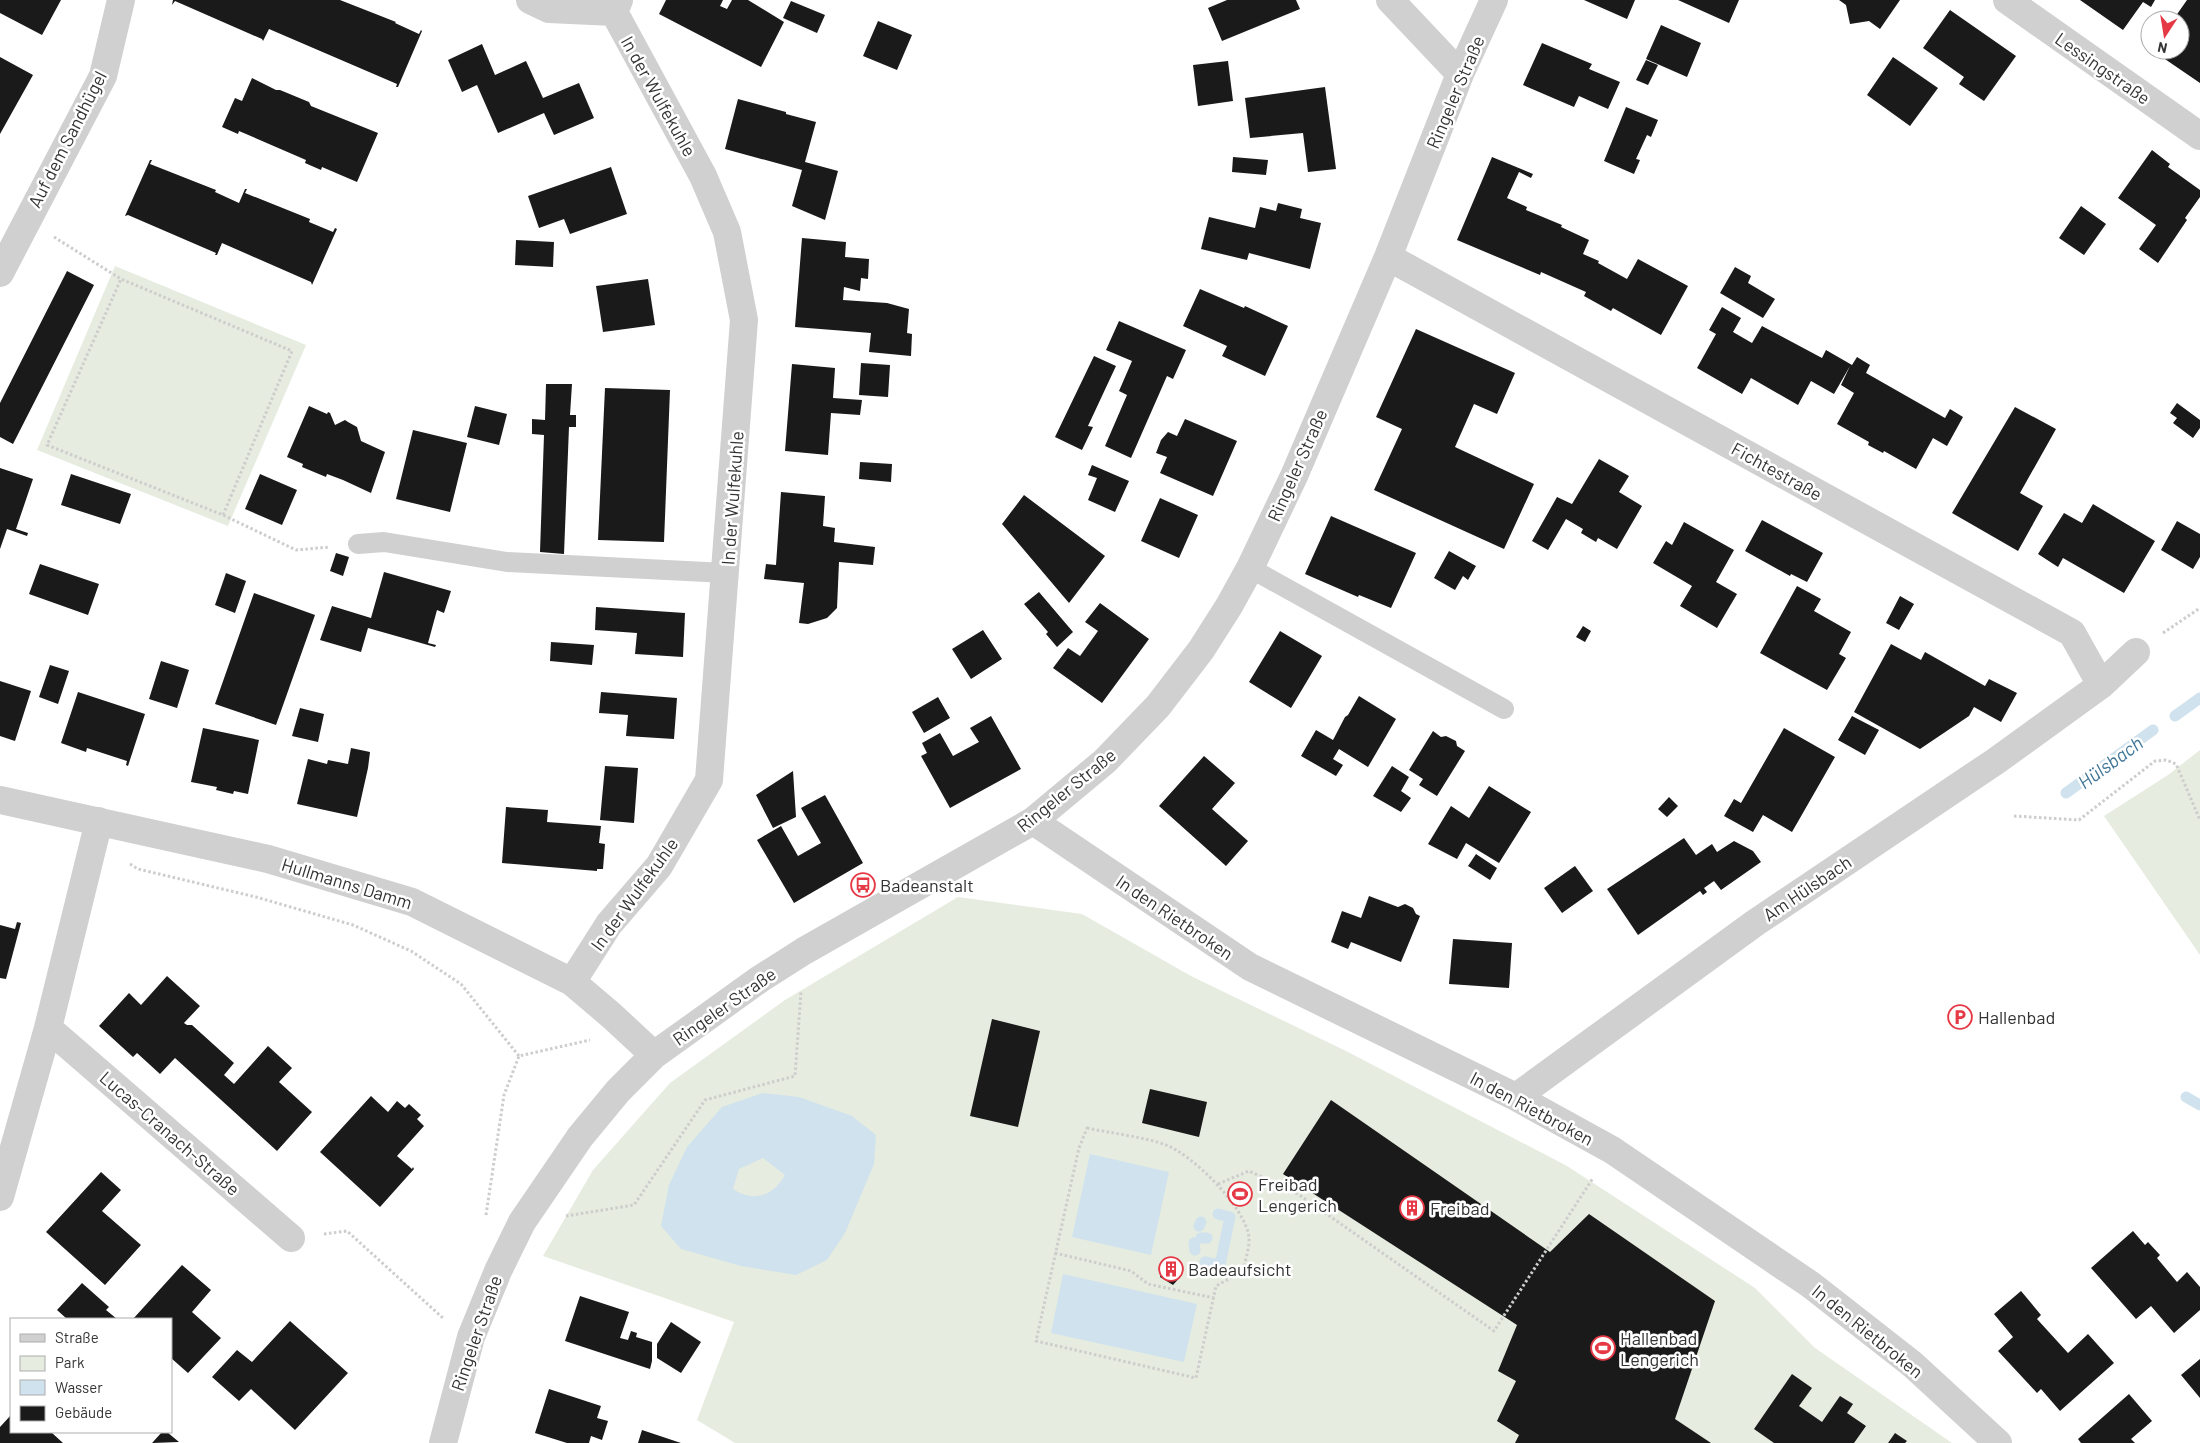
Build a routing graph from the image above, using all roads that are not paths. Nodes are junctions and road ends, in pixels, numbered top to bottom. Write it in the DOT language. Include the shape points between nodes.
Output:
graph roads {
  1 [pos="121,0"];
  2 [pos="530,0"];
  3 [pos="1390,0"];
  4 [pos="1494,0"];
  5 [pos="2007,0"];
  6 [pos="616,6"];
  7 [pos="1460,74"];
  8 [pos="2200,136"];
  9 [pos="1388,257"];
  10 [pos="0,273"];
  11 [pos="358,544"];
  12 [pos="1250,568"];
  13 [pos="726,573"];
  14 [pos="2136,652"];
  15 [pos="2101,685"];
  16 [pos="1504,709"];
  17 [pos="0,800"];
  18 [pos="98,821"];
  19 [pos="1033,821"];
  20 [pos="572,982"];
  21 [pos="48,1028"];
  22 [pos="654,1056"];
  23 [pos="1516,1097"];
  24 [pos="0,1197"];
  25 [pos="291,1238"];
  26 [pos="443,1443"];
  27 [pos="1998,1443"];
  1 -- 10 [label="street, Auf dem Sandhügel" via="103,76"];
  2 -- 6 [label="street" via="549,9"];
  3 -- 7 [label="street"];
  4 -- 7 [label="street, Ringeler Straße"];
  5 -- 8 [label="street, Lessingstraße"];
  6 -- 13 [label="street, In der Wulfekuhle" via="704,176 729,242 744,320"];
  7 -- 9 [label="street, Ringeler Straße"];
  9 -- 12 [label="street, Ringeler Straße" via="1294,476"];
  9 -- 15 [label="street, Fichtestraße" via="2072,634"];
  11 -- 13 [label="lane" via="384,542 507,562"];
  12 -- 16 [label="lane"];
  12 -- 19 [label="street, Ringeler Straße" via="1206,642 1158,706 1105,761"];
  13 -- 20 [label="street, In der Wulfekuhle" via="709,780 659,866 609,924"];
  14 -- 15 [label="street"];
  15 -- 23 [label="street, Am Hülsbach" via="1996,761 1755,923"];
  17 -- 18 [label="street, Hullmanns Damm"];
  18 -- 20 [label="street, Hullmanns Damm" via="268,859 412,902"];
  18 -- 21 [label="street"];
  19 -- 22 [label="street, Ringeler Straße" via="804,952 707,1016"];
  19 -- 23 [label="street, In den Rietbroken" via="1250,968"];
  20 -- 22 [label="street, Hullmanns Damm"];
  21 -- 24 [label="street"];
  21 -- 25 [label="street, Lucas-Cranach-Straße"];
  22 -- 26 [label="street, Ringeler Straße" via="618,1091 580,1137 522,1222 471,1337"];
  23 -- 27 [label="street, In den Rietbroken" via="1612,1150 1811,1285 1912,1364"];
}
